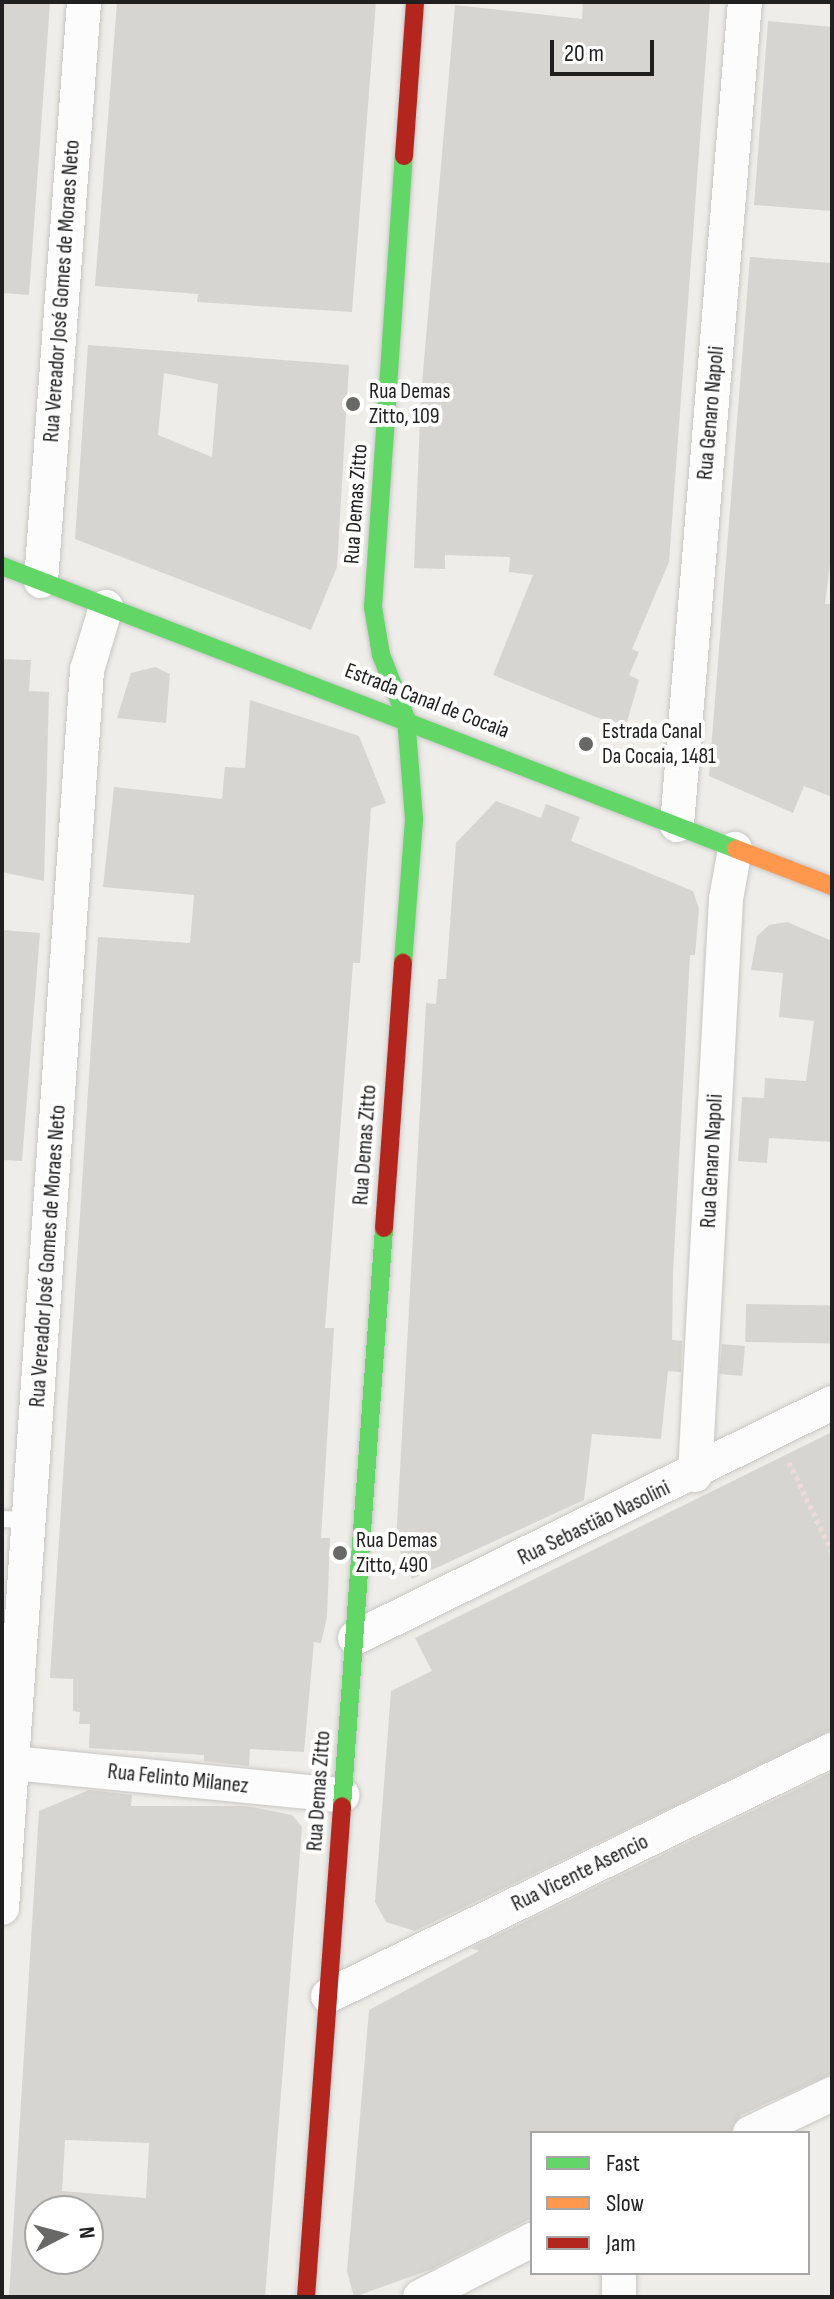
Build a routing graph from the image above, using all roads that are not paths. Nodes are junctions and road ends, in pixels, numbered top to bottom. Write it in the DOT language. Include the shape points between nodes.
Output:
graph roads {
  1 [pos="84,2"];
  2 [pos="415,2"];
  3 [pos="745,2"];
  4 [pos="2,566"];
  5 [pos="41,581"];
  6 [pos="106,607"];
  7 [pos="406,718"];
  8 [pos="677,825"];
  9 [pos="735,849"];
  10 [pos="832,886"];
  11 [pos="832,1403"];
  12 [pos="695,1475"];
  13 [pos="16,1519"];
  14 [pos="355,1638"];
  15 [pos="832,1750"];
  16 [pos="13,1763"];
  17 [pos="342,1795"];
  18 [pos="2,1908"];
  19 [pos="328,1996"];
  20 [pos="832,2094"];
  21 [pos="754,2131"];
  22 [pos="530,2241"];
  23 [pos="619,2275"];
  24 [pos="306,2297"];
  25 [pos="420,2297"];
  26 [pos="619,2297"];
  1 -- 5 [label="street, Rua Vereador José Gomes de Moraes Neto"];
  2 -- 7 [label="street, Rua Demas Zitto" via="373,607 381,655"];
  3 -- 8 [label="street, Rua Genaro Napoli"];
  4 -- 5 [label="street, Estrada Canal de Cocaia"];
  5 -- 6 [label="street, Estrada Canal de Cocaia"];
  6 -- 7 [label="street, Estrada Canal de Cocaia"];
  6 -- 13 [label="street, Rua Vereador José Gomes de Moraes Neto" via="87,670"];
  7 -- 8 [label="street, Estrada Canal de Cocaia"];
  7 -- 14 [label="street, Rua Demas Zitto" via="414,819"];
  8 -- 9 [label="street, Estrada Canal de Cocaia"];
  9 -- 10 [label="street, Estrada Canal de Cocaia"];
  9 -- 12 [label="street, Rua Genaro Napoli" via="725,915"];
  11 -- 12 [label="street, Rua Sebastião Nasolini"];
  12 -- 14 [label="street, Rua Sebastião Nasolini"];
  13 -- 16 [label="street, Rua Vereador José Gomes de Moraes Neto"];
  14 -- 17 [label="street, Rua Demas Zitto"];
  15 -- 19 [label="street, Rua Vicente Asencio"];
  16 -- 17 [label="street, Rua Felinto Milanez"];
  16 -- 18 [label="street, Rua Vereador José Gomes de Moraes Neto"];
  17 -- 19 [label="street, Rua Demas Zitto"];
  19 -- 24 [label="street, Rua Demas Zitto"];
  20 -- 21 [label="street"];
  22 -- 25 [label="street"];
  23 -- 26 [label="street"];
}
